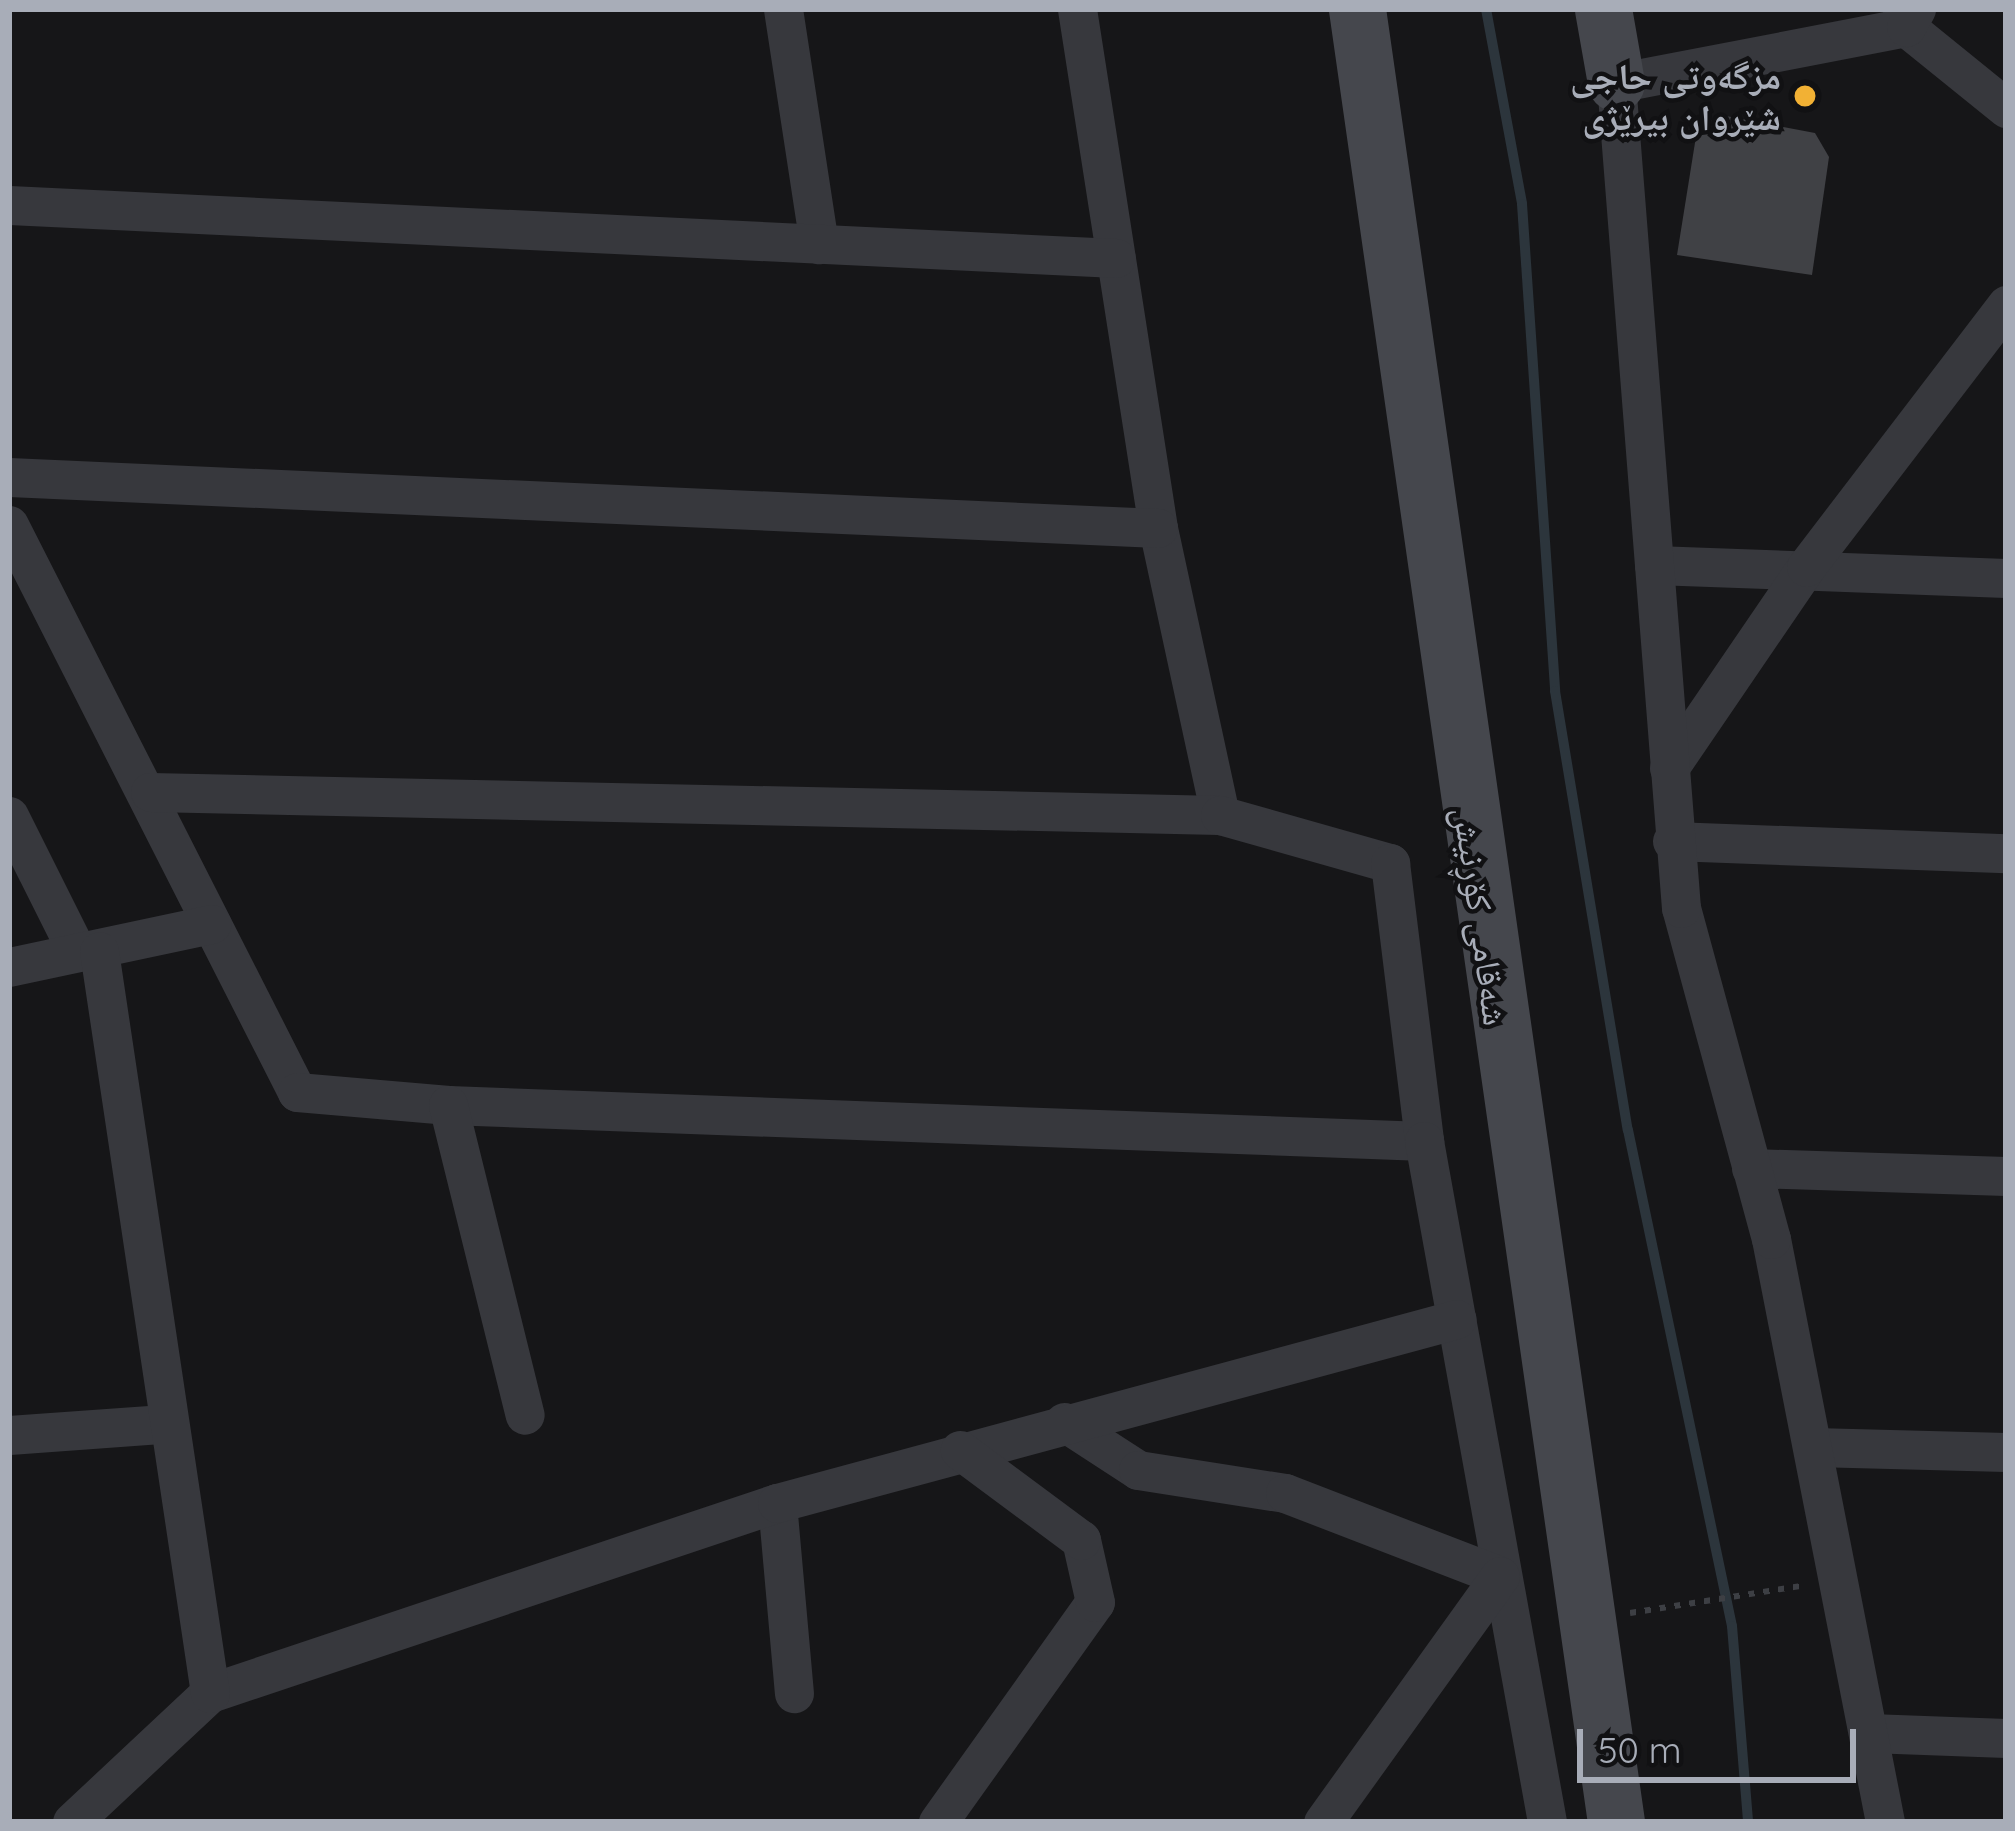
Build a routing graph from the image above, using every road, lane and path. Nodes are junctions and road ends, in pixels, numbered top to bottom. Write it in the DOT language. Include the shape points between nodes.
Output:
graph roads {
  1 [pos="783,9"];
  2 [pos="1077,9"];
  3 [pos="1357,9"];
  4 [pos="1603,9"];
  5 [pos="1908,15"];
  6 [pos="1616,83"];
  7 [pos="2006,108"];
  8 [pos="9,205"];
  9 [pos="819,244"];
  10 [pos="1116,258"];
  11 [pos="2003,314"];
  12 [pos="9,477"];
  13 [pos="9,525"];
  14 [pos="1158,528"];
  15 [pos="1654,565"];
  16 [pos="1806,567"];
  17 [pos="2006,578"];
  18 [pos="1669,768"];
  19 [pos="149,793"];
  20 [pos="1220,815"];
  21 [pos="9,816"];
  22 [pos="1672,841"];
  23 [pos="2006,853"];
  24 [pos="211,924"];
  25 [pos="87,951"];
  26 [pos="9,967"];
  27 [pos="448,1105"];
  28 [pos="1424,1141"];
  29 [pos="1751,1168"];
  30 [pos="2006,1176"];
  31 [pos="1457,1319"];
  32 [pos="525,1415"];
  33 [pos="1064,1422"];
  34 [pos="164,1424"];
  35 [pos="9,1436"];
  36 [pos="1813,1447"];
  37 [pos="960,1450"];
  38 [pos="2006,1453"];
  39 [pos="777,1503"];
  40 [pos="1500,1576"];
  41 [pos="1783,1589"];
  42 [pos="1663,1609"];
  43 [pos="210,1693"];
  44 [pos="794,1693"];
  45 [pos="1869,1733"];
  46 [pos="2006,1738"];
  47 [pos="73,1822"];
  48 [pos="938,1822"];
  49 [pos="1323,1822"];
  50 [pos="1547,1822"];
  51 [pos="1616,1822"];
  52 [pos="1885,1822"];
  1 -- 9 [label="street"];
  2 -- 10 [label="street"];
  3 -- 51 [label="main road, شەقامی کۆڕنیش"];
  4 -- 6 [label="main road"];
  5 -- 6 [label="street"];
  5 -- 7 [label="street"];
  6 -- 15 [label="street"];
  8 -- 9 [label="street"];
  9 -- 10 [label="street"];
  10 -- 14 [label="street"];
  11 -- 16 [label="street"];
  12 -- 14 [label="street"];
  13 -- 19 [label="street"];
  14 -- 20 [label="street"];
  15 -- 16 [label="street"];
  15 -- 18 [label="street"];
  16 -- 17 [label="street"];
  16 -- 18 [label="street"];
  18 -- 22 [label="street"];
  19 -- 20 [label="street"];
  19 -- 24 [label="street"];
  20 -- 28 [label="street" via="1390,863"];
  21 -- 25 [label="street"];
  22 -- 23 [label="street"];
  22 -- 29 [label="street" via="1681,908"];
  24 -- 25 [label="street"];
  24 -- 27 [label="street" via="298,1091"];
  25 -- 26 [label="street"];
  25 -- 34 [label="street"];
  27 -- 28 [label="street"];
  27 -- 32 [label="street"];
  28 -- 31 [label="street"];
  29 -- 30 [label="street"];
  29 -- 36 [label="street"];
  31 -- 33 [label="street"];
  31 -- 40 [label="street"];
  33 -- 37 [label="street"];
  33 -- 40 [label="street" via="1138,1470 1285,1493"];
  34 -- 35 [label="street"];
  34 -- 43 [label="street"];
  36 -- 38 [label="street"];
  36 -- 45 [label="street"];
  37 -- 39 [label="street"];
  37 -- 48 [label="street" via="1081,1540 1095,1602"];
  39 -- 43 [label="street"];
  39 -- 44 [label="street"];
  40 -- 49 [label="street"];
  40 -- 50 [label="street"];
  41 -- 42 [label="path"];
  43 -- 47 [label="street"];
  45 -- 46 [label="street"];
  45 -- 52 [label="street"];
}
